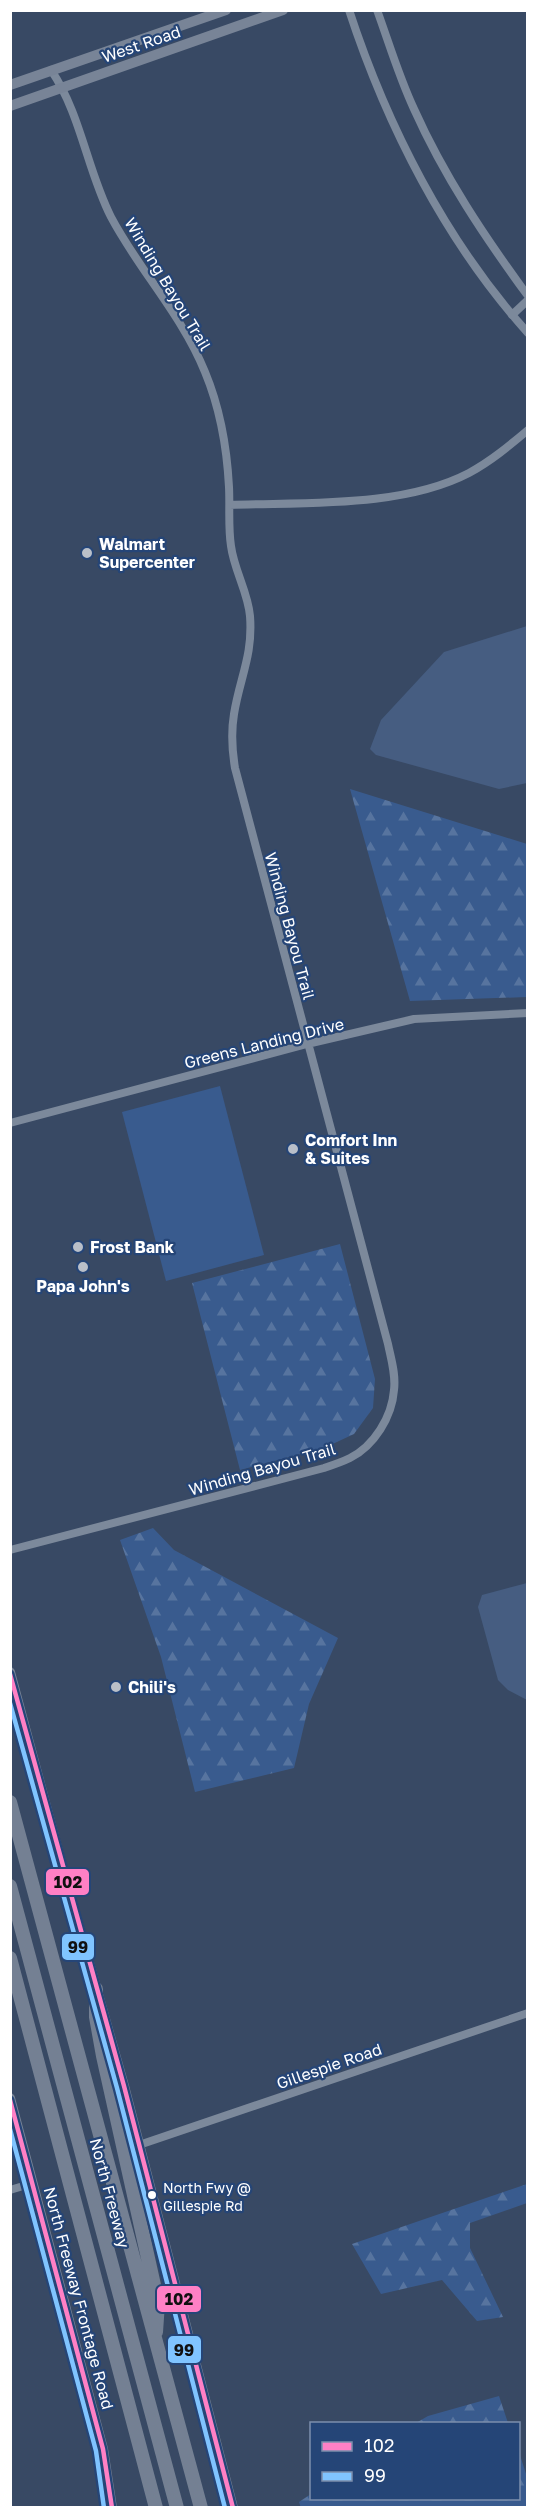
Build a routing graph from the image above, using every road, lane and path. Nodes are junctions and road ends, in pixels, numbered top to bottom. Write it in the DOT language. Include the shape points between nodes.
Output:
graph roads {
  1 [pos="226,10"];
  2 [pos="283,10"];
  3 [pos="349,10"];
  4 [pos="377,10"];
  5 [pos="51,70"];
  6 [pos="10,85"];
  7 [pos="63,87"];
  8 [pos="10,106"];
  9 [pos="528,298"];
  10 [pos="512,315"];
  11 [pos="528,333"];
  12 [pos="528,430"];
  13 [pos="230,505"];
  14 [pos="528,1012"];
  15 [pos="307,1044"];
  16 [pos="10,1124"];
  17 [pos="10,1550"];
  18 [pos="10,1672"];
  19 [pos="10,1802"];
  20 [pos="10,1886"];
  21 [pos="10,1958"];
  22 [pos="96,1989"];
  23 [pos="528,2013"];
  24 [pos="10,2098"];
  25 [pos="139,2145"];
  26 [pos="33,2183"];
  27 [pos="10,2190"];
  28 [pos="155,2343"];
  29 [pos="145,2472"];
  30 [pos="112,2508"];
  31 [pos="144,2508"];
  32 [pos="156,2508"];
  33 [pos="177,2508"];
  34 [pos="201,2508"];
  35 [pos="233,2508"];
  1 -- 5 [label="main road, West Road"];
  2 -- 7 [label="main road, West Road"];
  3 -- 10 [label="street" via="375,84 430,195"];
  4 -- 9 [label="street" via="413,107 451,183"];
  5 -- 6 [label="main road, West Road"];
  5 -- 7 [label="street, Winding Bayou Trail"];
  7 -- 8 [label="main road, West Road"];
  7 -- 13 [label="street, Winding Bayou Trail" via="111,216 177,317 205,373 221,426"];
  9 -- 10 [label="street"];
  10 -- 11 [label="street"];
  12 -- 13 [label="street" via="468,474 404,495"];
  13 -- 15 [label="street, Winding Bayou Trail" via="231,545 249,612 251,638 234,711 232,751"];
  14 -- 15 [label="street, Greens Landing Drive" via="414,1020"];
  15 -- 16 [label="street, Greens Landing Drive"];
  15 -- 17 [label="street, Winding Bayou Trail" via="394,1371 394,1392 380,1432 351,1458 324,1468"];
  18 -- 22 [label="main road"];
  19 -- 28 [label="highway, North Freeway"];
  20 -- 33 [label="highway, North Freeway"];
  21 -- 29 [label="highway"];
  22 -- 25 [label="main road"];
  22 -- 28 [label="highway" via="103,2056 158,2303"];
  23 -- 25 [label="street, Gillespie Road"];
  24 -- 26 [label="main road, North Freeway Frontage Road"];
  25 -- 35 [label="main road"];
  26 -- 27 [label="street"];
  26 -- 30 [label="main road, North Freeway Frontage Road" via="103,2449"];
  28 -- 34 [label="highway, North Freeway"];
  29 -- 31 [label="highway"];
  29 -- 32 [label="highway"];
}
